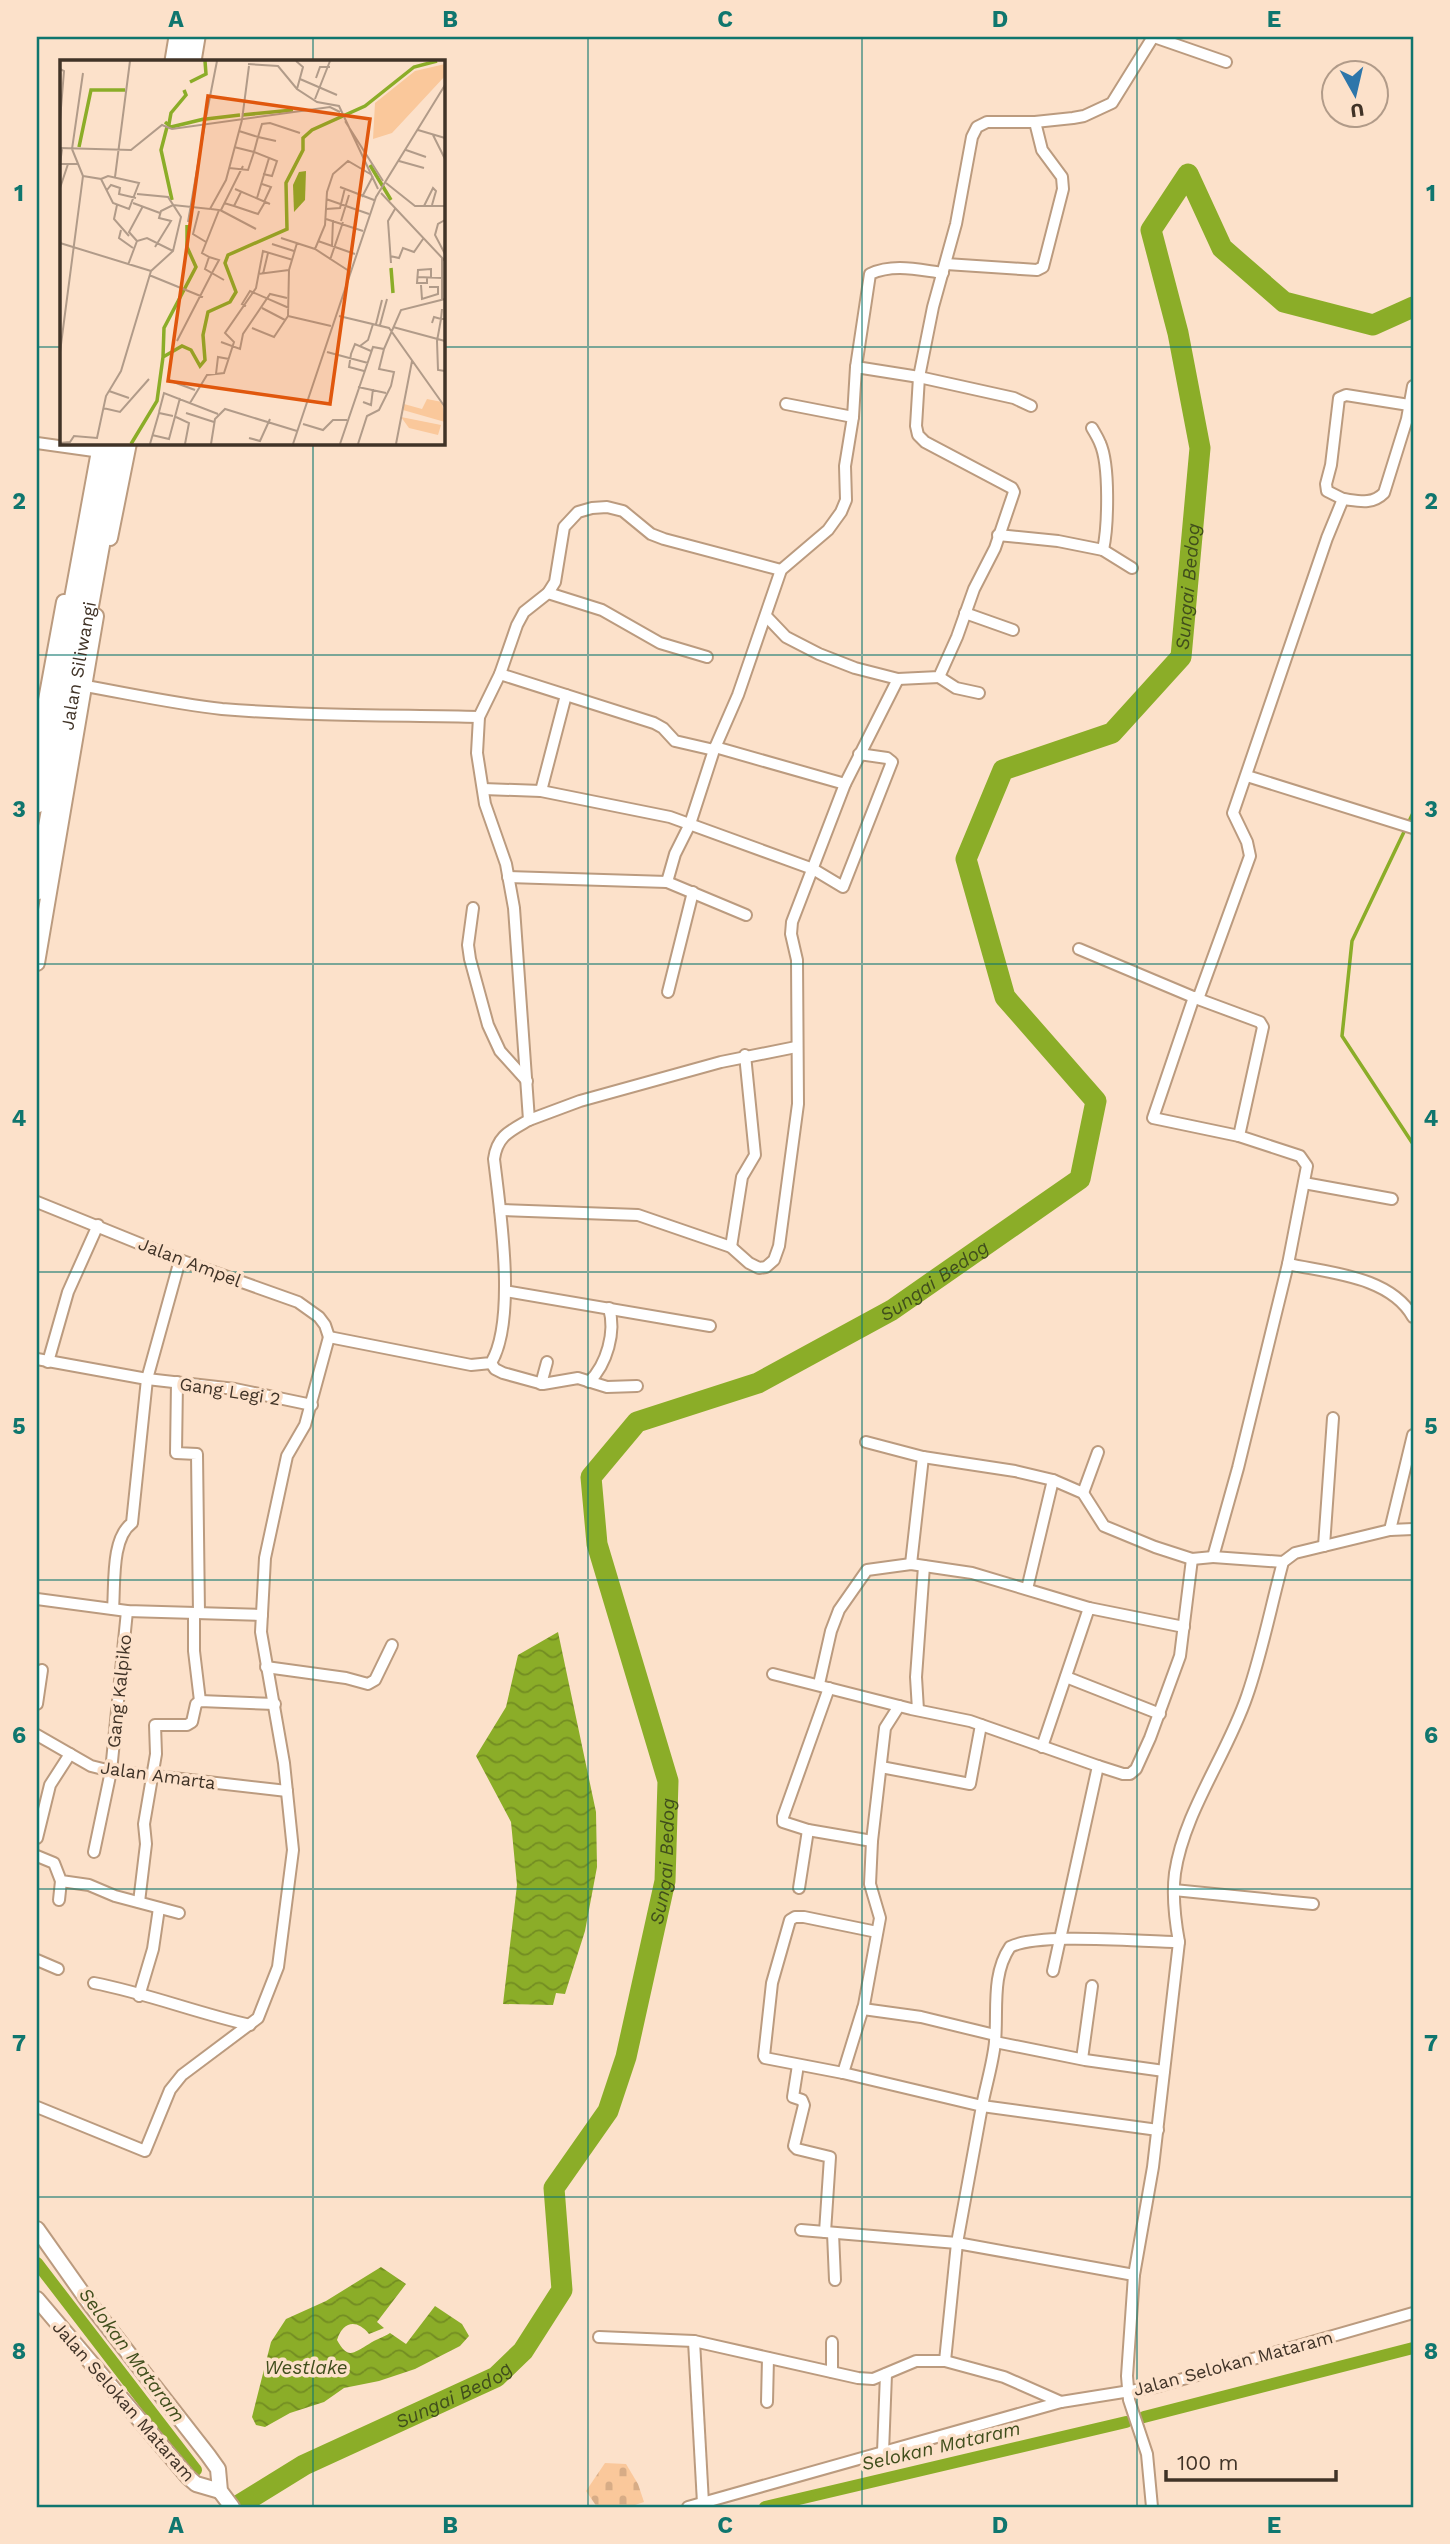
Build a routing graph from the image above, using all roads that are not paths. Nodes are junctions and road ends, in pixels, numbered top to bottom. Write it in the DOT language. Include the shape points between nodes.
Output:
graph roads {
  1 [pos="171,37"];
  2 [pos="180,37"];
  3 [pos="195,37"];
  4 [pos="204,37"];
  5 [pos="1154,37"];
  6 [pos="166,60"];
  7 [pos="175,60"];
  8 [pos="191,60"];
  9 [pos="200,60"];
  10 [pos="1226,62"];
  11 [pos="1035,122"];
  12 [pos="945,269"];
  13 [pos="856,367"];
  14 [pos="919,377"];
  15 [pos="1413,386"];
  16 [pos="786,404"];
  17 [pos="1409,405"];
  18 [pos="1031,406"];
  19 [pos="853,417"];
  20 [pos="1092,428"];
  21 [pos="37,443"];
  22 [pos="118,444"];
  23 [pos="129,444"];
  24 [pos="98,446"];
  25 [pos="1343,499"];
  26 [pos="998,535"];
  27 [pos="1103,550"];
  28 [pos="1132,568"];
  29 [pos="780,570"];
  30 [pos="96,586"];
  31 [pos="548,593"];
  32 [pos="965,613"];
  33 [pos="766,616"];
  34 [pos="1013,630"];
  35 [pos="707,656"];
  36 [pos="500,674"];
  37 [pos="939,677"];
  38 [pos="898,680"];
  39 [pos="85,686"];
  40 [pos="979,693"];
  41 [pos="566,695"];
  42 [pos="479,716"];
  43 [pos="37,749"];
  44 [pos="714,749"];
  45 [pos="859,754"];
  46 [pos="1247,776"];
  47 [pos="845,783"];
  48 [pos="483,789"];
  49 [pos="541,791"];
  50 [pos="37,803"];
  51 [pos="690,824"];
  52 [pos="1413,828"];
  53 [pos="813,869"];
  54 [pos="508,877"];
  55 [pos="667,883"];
  56 [pos="37,890"];
  57 [pos="693,892"];
  58 [pos="473,908"];
  59 [pos="746,915"];
  60 [pos="1079,949"];
  61 [pos="37,963"];
  62 [pos="668,992"];
  63 [pos="1196,998"];
  64 [pos="796,1047"];
  65 [pos="746,1055"];
  66 [pos="527,1081"];
  67 [pos="529,1120"];
  68 [pos="1239,1136"];
  69 [pos="1304,1182"];
  70 [pos="1392,1199"];
  71 [pos="37,1202"];
  72 [pos="500,1210"];
  73 [pos="98,1226"];
  74 [pos="731,1247"];
  75 [pos="180,1261"];
  76 [pos="1287,1264"];
  77 [pos="505,1291"];
  78 [pos="609,1308"];
  79 [pos="1413,1317"];
  80 [pos="710,1326"];
  81 [pos="329,1337"];
  82 [pos="42,1361"];
  83 [pos="491,1363"];
  84 [pos="547,1363"];
  85 [pos="147,1379"];
  86 [pos="177,1382"];
  87 [pos="589,1382"];
  88 [pos="541,1384"];
  89 [pos="637,1387"];
  90 [pos="312,1405"];
  91 [pos="1333,1419"];
  92 [pos="1413,1435"];
  93 [pos="866,1442"];
  94 [pos="1098,1451"];
  95 [pos="923,1457"];
  96 [pos="1053,1480"];
  97 [pos="1083,1493"];
  98 [pos="1413,1529"];
  99 [pos="1390,1530"];
  100 [pos="1324,1546"];
  101 [pos="1213,1557"];
  102 [pos="1192,1559"];
  103 [pos="1283,1562"];
  104 [pos="911,1564"];
  105 [pos="924,1566"];
  106 [pos="1027,1589"];
  107 [pos="37,1599"];
  108 [pos="1088,1608"];
  109 [pos="113,1609"];
  110 [pos="127,1612"];
  111 [pos="196,1613"];
  112 [pos="262,1615"];
  113 [pos="1184,1627"];
  114 [pos="392,1645"];
  115 [pos="266,1667"];
  116 [pos="42,1670"];
  117 [pos="773,1674"];
  118 [pos="1066,1677"];
  119 [pos="824,1686"];
  120 [pos="200,1701"];
  121 [pos="37,1704"];
  122 [pos="275,1704"];
  123 [pos="899,1706"];
  124 [pos="918,1710"];
  125 [pos="1160,1714"];
  126 [pos="981,1725"];
  127 [pos="37,1735"];
  128 [pos="1042,1747"];
  129 [pos="70,1754"];
  130 [pos="1098,1766"];
  131 [pos="881,1767"];
  132 [pos="111,1771"];
  133 [pos="153,1775"];
  134 [pos="287,1791"];
  135 [pos="808,1830"];
  136 [pos="37,1838"];
  137 [pos="872,1840"];
  138 [pos="94,1852"];
  139 [pos="37,1856"];
  140 [pos="61,1881"];
  141 [pos="799,1888"];
  142 [pos="1174,1890"];
  143 [pos="58,1900"];
  144 [pos="139,1902"];
  145 [pos="1313,1905"];
  146 [pos="159,1908"];
  147 [pos="179,1913"];
  148 [pos="877,1932"];
  149 [pos="1060,1940"];
  150 [pos="1179,1942"];
  151 [pos="37,1960"];
  152 [pos="58,1969"];
  153 [pos="1053,1971"];
  154 [pos="94,1983"];
  155 [pos="1092,1986"];
  156 [pos="139,1996"];
  157 [pos="863,2009"];
  158 [pos="250,2025"];
  159 [pos="995,2039"];
  160 [pos="1082,2059"];
  161 [pos="798,2065"];
  162 [pos="1164,2071"];
  163 [pos="844,2073"];
  164 [pos="982,2106"];
  165 [pos="37,2107"];
  166 [pos="1158,2130"];
  167 [pos="37,2230"];
  168 [pos="801,2230"];
  169 [pos="829,2232"];
  170 [pos="957,2243"];
  171 [pos="1134,2275"];
  172 [pos="835,2280"];
  173 [pos="37,2299"];
  174 [pos="1413,2314"];
  175 [pos="599,2337"];
  176 [pos="694,2341"];
  177 [pos="832,2342"];
  178 [pos="768,2358"];
  179 [pos="945,2361"];
  180 [pos="832,2372"];
  181 [pos="886,2374"];
  182 [pos="1128,2396"];
  183 [pos="767,2402"];
  184 [pos="1061,2402"];
  185 [pos="883,2452"];
  186 [pos="226,2499"];
  187 [pos="703,2503"];
  188 [pos="688,2507"];
  189 [pos="1152,2507"];
  1 -- 6 [label="street"];
  2 -- 7 [label="highway"];
  3 -- 8 [label="highway"];
  4 -- 9 [label="street"];
  5 -- 10 [label="street"];
  5 -- 11 [label="street" via="1112,103 1084,116"];
  11 -- 12 [label="street" via="987,122 977,127"];
  11 -- 12 [label="street" via="1042,150 1062,177 1063,189 1043,267"];
  12 -- 13 [label="street" via="895,267 870,274"];
  12 -- 14 [label="street"];
  13 -- 14 [label="street"];
  13 -- 19 [label="street"];
  14 -- 18 [label="street"];
  14 -- 26 [label="street" via="918,435 1012,488"];
  15 -- 17 [label="street"];
  16 -- 19 [label="street"];
  17 -- 25 [label="street" via="1384,493 1377,501"];
  17 -- 25 [label="street" via="1339,398 1326,484 1327,491"];
  19 -- 29 [label="street" via="841,512 828,530"];
  20 -- 27 [label="street" via="1105,463"];
  21 -- 24 [label="street"];
  22 -- 30 [label="highway, Jalan Siliwangi"];
  23 -- 30 [label="street"];
  24 -- 43 [label="street"];
  24 -- 50 [label="highway, Jalan Siliwangi"];
  25 -- 46 [label="street"];
  26 -- 27 [label="street"];
  26 -- 32 [label="street"];
  27 -- 28 [label="street"];
  29 -- 31 [label="street" via="664,539 623,511 592,508 578,512 564,527 555,582"];
  29 -- 33 [label="street"];
  30 -- 39 [label="street"];
  30 -- 56 [label="highway, Jalan Siliwangi"];
  31 -- 35 [label="street" via="602,610 660,643"];
  31 -- 36 [label="street" via="524,612"];
  32 -- 34 [label="street"];
  32 -- 37 [label="street"];
  33 -- 38 [label="street" via="786,637 820,654"];
  33 -- 44 [label="street"];
  36 -- 41 [label="street"];
  36 -- 42 [label="street"];
  37 -- 38 [label="street"];
  37 -- 40 [label="street" via="956,688"];
  38 -- 45 [label="street"];
  39 -- 42 [label="street" via="220,709"];
  39 -- 61 [label="street"];
  41 -- 44 [label="street" via="654,723 675,741"];
  41 -- 49 [label="street"];
  42 -- 48 [label="street" via="477,753"];
  44 -- 47 [label="street"];
  44 -- 51 [label="street"];
  45 -- 47 [label="street"];
  45 -- 53 [label="street" via="892,762 843,887"];
  46 -- 52 [label="street"];
  46 -- 63 [label="street" via="1233,813 1250,856"];
  47 -- 53 [label="street"];
  48 -- 49 [label="street"];
  48 -- 54 [label="street"];
  49 -- 51 [label="street"];
  51 -- 53 [label="street"];
  51 -- 55 [label="street"];
  53 -- 64 [label="street" via="792,922 797,960"];
  54 -- 55 [label="street"];
  54 -- 66 [label="street"];
  55 -- 57 [label="street"];
  57 -- 59 [label="street"];
  57 -- 62 [label="street"];
  58 -- 66 [label="street" via="468,946 488,1025 500,1051"];
  60 -- 63 [label="street"];
  63 -- 68 [label="street" via="1263,1027"];
  63 -- 68 [label="street" via="1153,1118"];
  64 -- 65 [label="street"];
  64 -- 74 [label="street" via="798,1104 779,1246 770,1264 759,1268"];
  65 -- 67 [label="street" via="580,1101"];
  65 -- 74 [label="street" via="755,1155 742,1177"];
  66 -- 67 [label="street"];
  67 -- 72 [label="street" via="508,1132 496,1146"];
  68 -- 69 [label="street" via="1300,1156 1307,1166"];
  69 -- 70 [label="street"];
  69 -- 76 [label="street"];
  71 -- 73 [label="street, Jalan Ampel"];
  72 -- 74 [label="street" via="638,1215"];
  72 -- 77 [label="street"];
  73 -- 75 [label="street, Jalan Ampel"];
  73 -- 82 [label="street"];
  75 -- 81 [label="street, Jalan Ampel" via="298,1302 318,1317"];
  75 -- 85 [label="street"];
  76 -- 79 [label="street" via="1383,1288 1406,1305"];
  76 -- 101 [label="street"];
  77 -- 78 [label="street"];
  77 -- 83 [label="street" via="502,1330"];
  78 -- 80 [label="street"];
  78 -- 87 [label="street" via="611,1332 605,1356"];
  81 -- 83 [label="street" via="471,1365"];
  81 -- 90 [label="street"];
  82 -- 85 [label="street, Gang Legi 2"];
  83 -- 88 [label="street" via="503,1373"];
  84 -- 88 [label="street"];
  85 -- 86 [label="street, Gang Legi 2"];
  85 -- 109 [label="street" via="132,1523 118,1542"];
  86 -- 90 [label="street, Gang Legi 2"];
  86 -- 111 [label="street" via="176,1453 197,1454"];
  87 -- 88 [label="street" via="578,1378"];
  87 -- 89 [label="street"];
  90 -- 112 [label="street" via="287,1456 277,1493 265,1558"];
  91 -- 100 [label="street"];
  92 -- 99 [label="street"];
  93 -- 95 [label="street"];
  94 -- 97 [label="street"];
  95 -- 96 [label="street"];
  95 -- 104 [label="street"];
  96 -- 97 [label="street"];
  96 -- 106 [label="street"];
  97 -- 102 [label="street" via="1104,1526"];
  98 -- 99 [label="street"];
  99 -- 100 [label="street"];
  100 -- 103 [label="street" via="1295,1553"];
  101 -- 102 [label="street"];
  101 -- 103 [label="street"];
  102 -- 113 [label="street"];
  103 -- 142 [label="street" via="1248,1695 1188,1826"];
  104 -- 105 [label="street"];
  104 -- 119 [label="street" via="866,1571 839,1610 831,1631"];
  105 -- 106 [label="street" via="972,1573"];
  105 -- 124 [label="street"];
  106 -- 108 [label="street"];
  107 -- 109 [label="street"];
  108 -- 113 [label="street"];
  108 -- 118 [label="street"];
  109 -- 110 [label="street"];
  110 -- 111 [label="street"];
  110 -- 132 [label="street, Gang Kalpiko"];
  111 -- 112 [label="street"];
  111 -- 120 [label="street" via="194,1651"];
  112 -- 115 [label="street"];
  113 -- 125 [label="street" via="1180,1656"];
  114 -- 115 [label="street" via="368,1684"];
  115 -- 122 [label="street"];
  116 -- 121 [label="street"];
  117 -- 119 [label="street"];
  118 -- 125 [label="street"];
  118 -- 128 [label="street"];
  119 -- 123 [label="street"];
  119 -- 135 [label="street" via="783,1817 788,1825"];
  120 -- 122 [label="street"];
  120 -- 133 [label="street" via="187,1725 155,1725"];
  122 -- 134 [label="street"];
  123 -- 124 [label="street"];
  123 -- 131 [label="street" via="885,1728"];
  124 -- 126 [label="street"];
  125 -- 130 [label="street" via="1136,1769 1123,1774"];
  126 -- 128 [label="street"];
  126 -- 131 [label="street" via="971,1784"];
  127 -- 129 [label="street, Jalan Amarta"];
  128 -- 130 [label="street"];
  129 -- 132 [label="street, Jalan Amarta"];
  129 -- 136 [label="street" via="50,1785"];
  130 -- 149 [label="street"];
  131 -- 137 [label="street"];
  132 -- 133 [label="street, Jalan Amarta"];
  132 -- 138 [label="street, Gang Kalpiko"];
  133 -- 134 [label="street, Jalan Amarta"];
  133 -- 144 [label="street" via="144,1824"];
  134 -- 158 [label="street" via="293,1850 282,1947 258,2018"];
  135 -- 137 [label="street"];
  135 -- 141 [label="street"];
  137 -- 148 [label="street" via="870,1884 879,1909"];
  139 -- 140 [label="street" via="54,1863"];
  140 -- 143 [label="street"];
  140 -- 144 [label="street"];
  142 -- 145 [label="street"];
  142 -- 150 [label="street"];
  144 -- 146 [label="street"];
  146 -- 147 [label="street"];
  146 -- 156 [label="street"];
  148 -- 157 [label="street"];
  148 -- 161 [label="street" via="804,1917 790,1920 772,1983 763,2053 765,2058"];
  149 -- 150 [label="street"];
  149 -- 153 [label="street"];
  149 -- 159 [label="street" via="1010,1947 997,1988"];
  150 -- 162 [label="street"];
  151 -- 152 [label="street"];
  154 -- 156 [label="street"];
  155 -- 160 [label="street"];
  156 -- 158 [label="street"];
  157 -- 159 [label="street" via="921,2017"];
  157 -- 163 [label="street"];
  158 -- 165 [label="street" via="182,2075 170,2090 145,2151"];
  159 -- 160 [label="street"];
  159 -- 164 [label="street"];
  160 -- 162 [label="street"];
  161 -- 163 [label="street"];
  161 -- 169 [label="street" via="793,2097 804,2105 794,2146 830,2157"];
  162 -- 166 [label="street"];
  163 -- 164 [label="street"];
  164 -- 166 [label="street"];
  164 -- 170 [label="street"];
  166 -- 171 [label="street"];
  167 -- 186 [label="street, Jalan Selokan Mataram" via="218,2469"];
  168 -- 169 [label="street"];
  169 -- 170 [label="street"];
  169 -- 172 [label="street"];
  170 -- 171 [label="street"];
  170 -- 179 [label="street"];
  171 -- 182 [label="street"];
  173 -- 186 [label="street, Jalan Selokan Mataram" via="188,2477"];
  174 -- 182 [label="street, Jalan Selokan Mataram"];
  175 -- 176 [label="street"];
  176 -- 178 [label="street"];
  176 -- 187 [label="street"];
  177 -- 180 [label="street"];
  178 -- 180 [label="street"];
  178 -- 183 [label="street"];
  179 -- 181 [label="street" via="916,2361"];
  179 -- 184 [label="street" via="1004,2377"];
  180 -- 181 [label="street" via="873,2379"];
  181 -- 185 [label="street"];
  182 -- 184 [label="street, Jalan Selokan Mataram"];
  182 -- 189 [label="street" via="1147,2454"];
  184 -- 185 [label="street, Jalan Selokan Mataram"];
  185 -- 187 [label="street, Jalan Selokan Mataram"];
  187 -- 188 [label="street, Jalan Selokan Mataram"];
}
